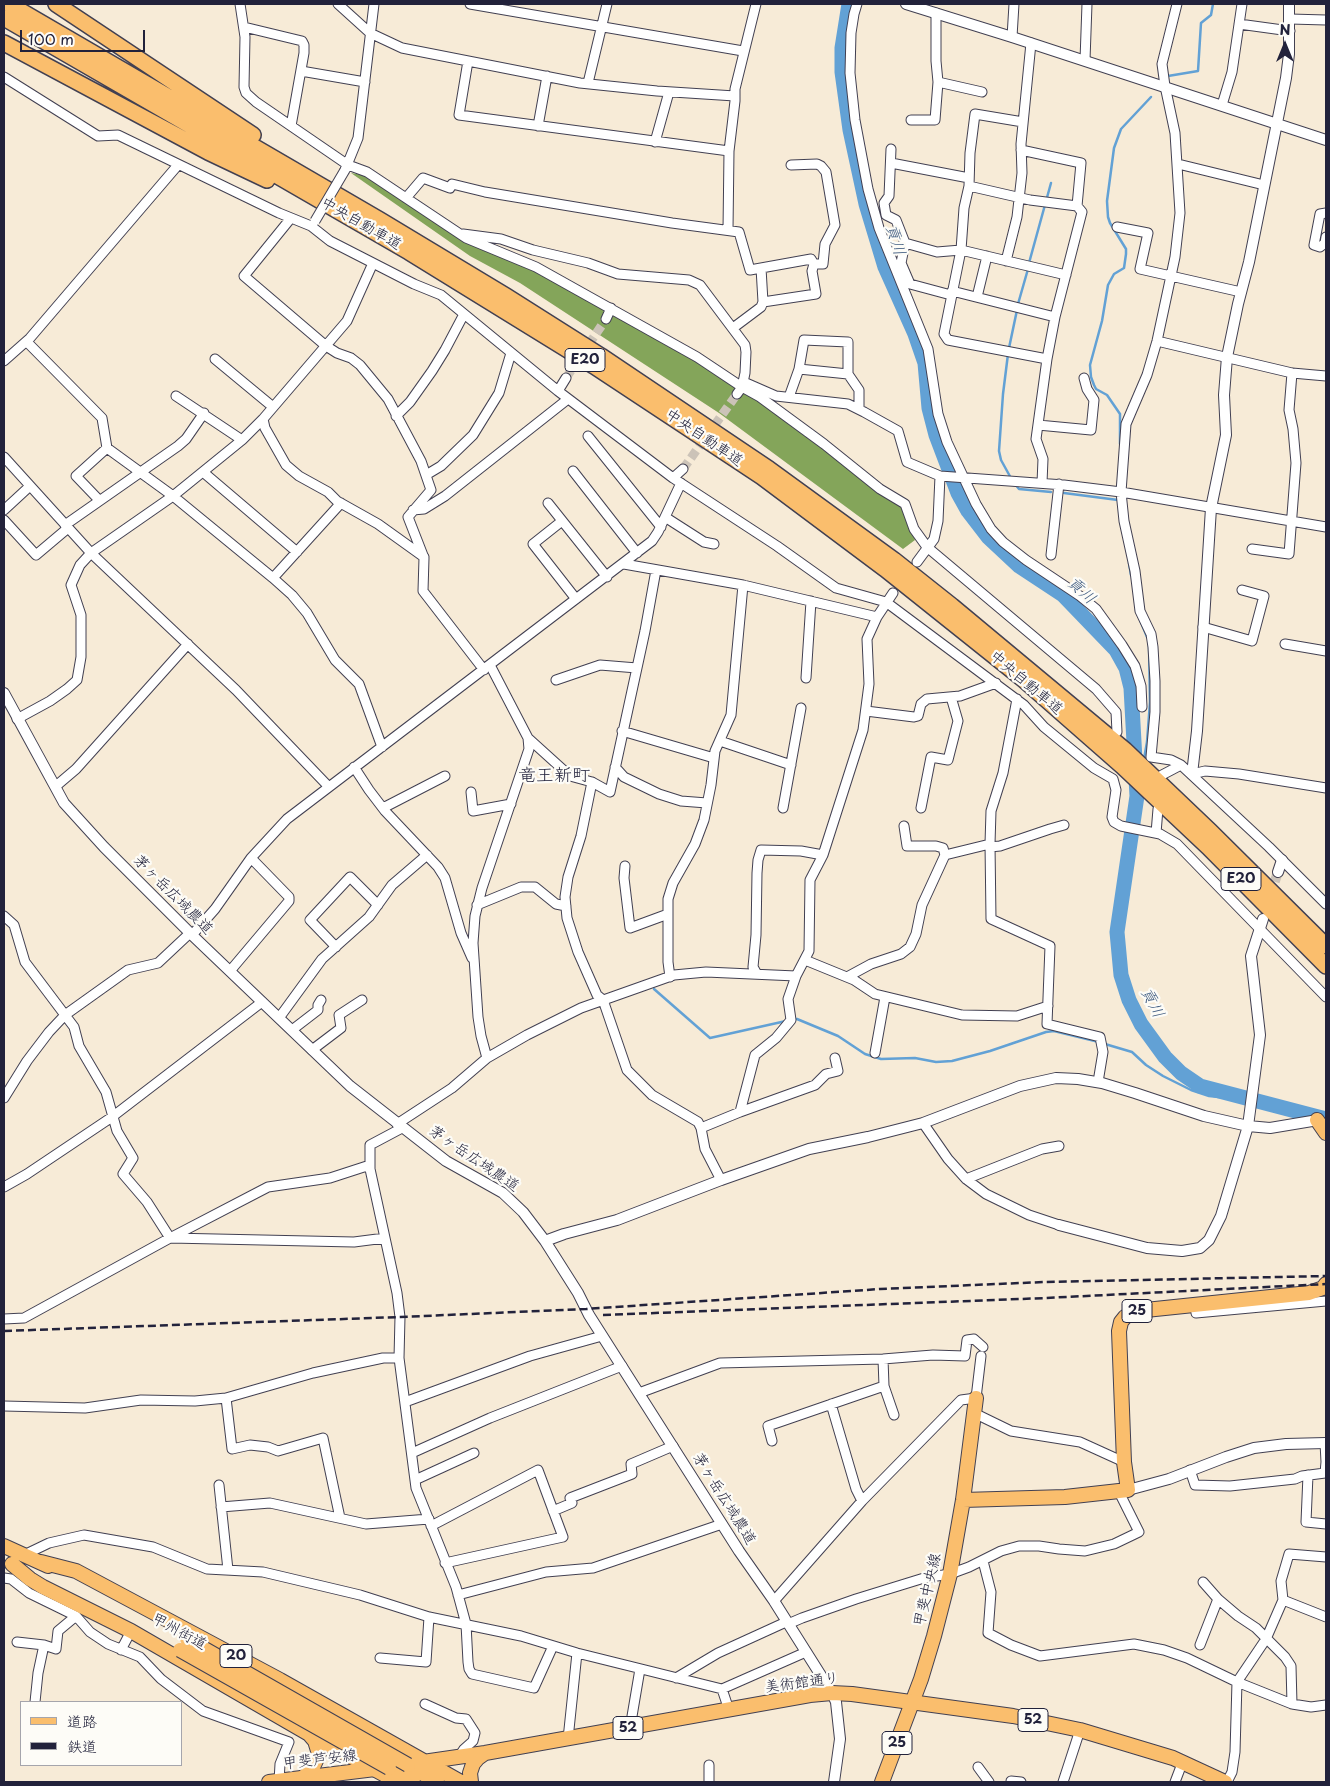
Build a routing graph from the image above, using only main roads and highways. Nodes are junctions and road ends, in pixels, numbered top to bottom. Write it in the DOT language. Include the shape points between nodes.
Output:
graph roads {
  1 [pos="9,4"];
  2 [pos="56,4"];
  3 [pos="4,18"];
  4 [pos="4,43"];
  5 [pos="380,220"];
  6 [pos="409,252"];
  7 [pos="1157,790"];
  8 [pos="1326,946"];
  9 [pos="1326,966"];
  10 [pos="1320,1119"];
  11 [pos="1326,1133"];
  12 [pos="1326,1284"];
  13 [pos="976,1398"];
  14 [pos="963,1500"];
  15 [pos="4,1546"];
  16 [pos="8,1562"];
  17 [pos="41,1562"];
  18 [pos="183,1645"];
  19 [pos="912,1703"];
  20 [pos="309,1734"];
  21 [pos="485,1754"];
  22 [pos="424,1762"];
  23 [pos="375,1769"];
  24 [pos="303,1778"];
  25 [pos="390,1780"];
  26 [pos="274,1782"];
  27 [pos="413,1782"];
  28 [pos="437,1782"];
  29 [pos="461,1782"];
  30 [pos="470,1782"];
  31 [pos="882,1782"];
  32 [pos="1226,1782"];
  1 -- 5 [label="highway, 中央自動車道 / E20"];
  2 -- 5 [label="highway"];
  3 -- 6 [label="highway, 中央自動車道 / E20"];
  4 -- 6 [label="highway" via="208,152"];
  5 -- 7 [label="highway, 中央自動車道 / E20" via="601,356 769,468 952,606 1125,750"];
  6 -- 7 [label="highway, 中央自動車道 / E20" via="586,361 762,477 944,615 1024,680 1118,766"];
  7 -- 8 [label="highway, 中央自動車道 / E20" via="1210,831"];
  7 -- 9 [label="highway, 中央自動車道 / E20" via="1208,847"];
  10 -- 11 [label="main road"];
  12 -- 14 [label="main road, 25" via="1309,1293 1136,1311 1125,1317 1119,1331 1124,1491 1065,1497"];
  13 -- 14 [label="main road, 甲斐中央線 / 25"];
  14 -- 19 [label="main road, 甲斐中央線 / 25" via="950,1574"];
  15 -- 17 [label="main road, 甲州街道 / 20"];
  16 -- 18 [label="main road, 甲州街道 / 20"];
  16 -- 20 [label="main road, 20" via="43,1587 131,1631"];
  17 -- 18 [label="main road, 甲州街道 / 20"];
  17 -- 22 [label="main road, 甲州街道 / 20" via="76,1571 271,1675"];
  18 -- 27 [label="main road, 甲州街道 / 20, bridge"];
  18 -- 28 [label="main road, 甲州街道 / 20, bridge"];
  19 -- 21 [label="main road, 美術館通り / 52" via="852,1694 810,1695"];
  19 -- 31 [label="main road, 甲斐中央線 / 25"];
  19 -- 32 [label="main road, 美術館通り / 52" via="1013,1716 1080,1730 1183,1761"];
  20 -- 23 [label="main road, 20"];
  20 -- 24 [label="main road" via="315,1741 318,1754 313,1767"];
  21 -- 22 [label="main road, 美術館通り / 52"];
  21 -- 30 [label="main road" via="473,1764"];
  22 -- 23 [label="main road, 美術館通り / 52"];
  22 -- 29 [label="main road, 甲州街道"];
  23 -- 24 [label="main road, 甲斐芦安線"];
  23 -- 25 [label="main road"];
  24 -- 26 [label="main road, 甲斐芦安線"];
}
